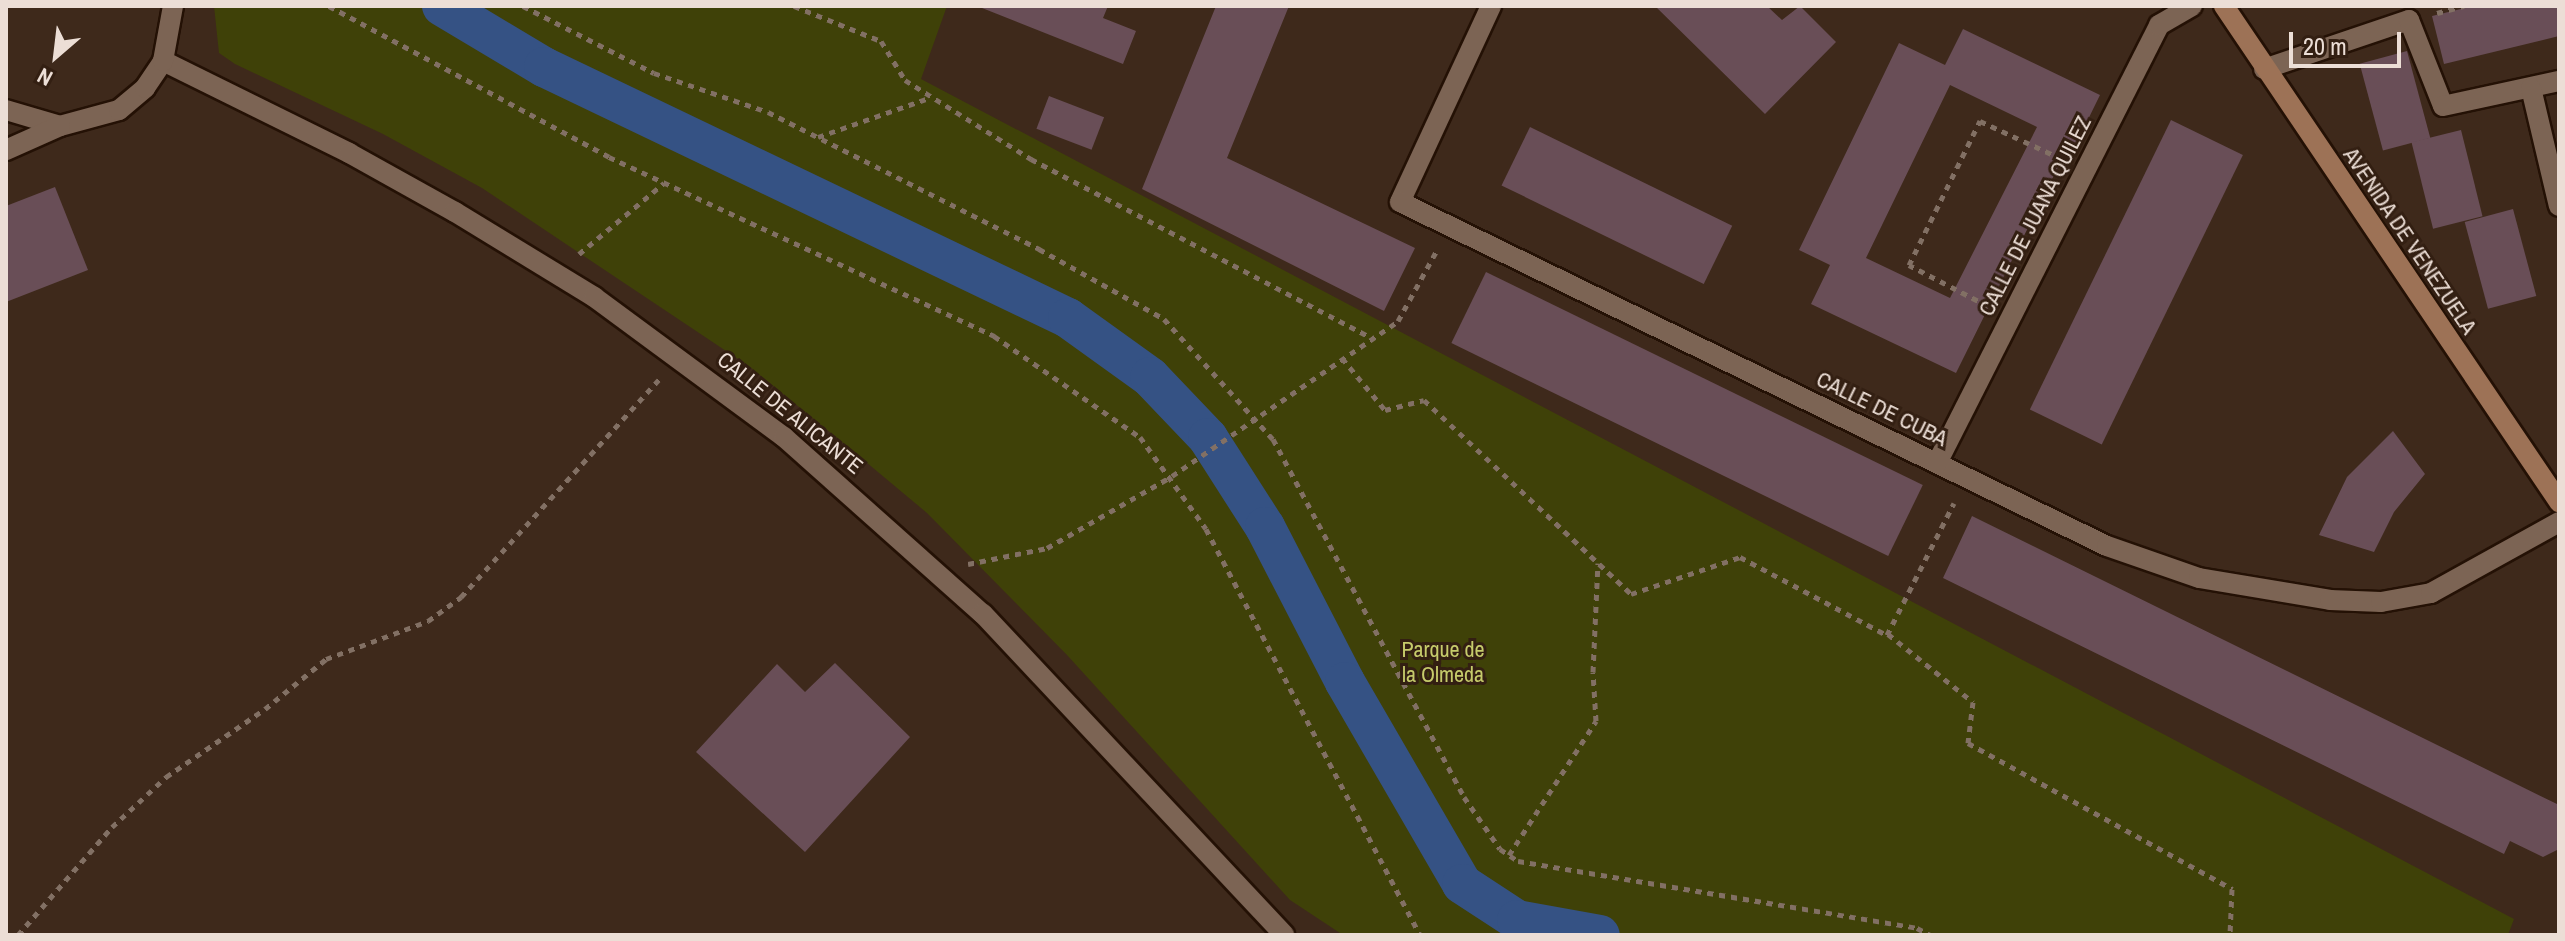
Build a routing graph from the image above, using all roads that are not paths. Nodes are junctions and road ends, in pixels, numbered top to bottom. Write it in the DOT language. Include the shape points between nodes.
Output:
graph roads {
  1 [pos="173,6"];
  2 [pos="1491,6"];
  3 [pos="2192,6"];
  4 [pos="2224,6"];
  5 [pos="163,61"];
  6 [pos="2264,69"];
  7 [pos="2559,81"];
  8 [pos="2531,88"];
  9 [pos="6,110"];
  10 [pos="60,126"];
  11 [pos="6,150"];
  12 [pos="2559,206"];
  13 [pos="1937,463"];
  14 [pos="2557,495"];
  15 [pos="2559,522"];
  16 [pos="1284,935"];
  1 -- 5 [label="street"];
  2 -- 13 [label="street, CALLE DE CUBA" via="1400,202"];
  3 -- 13 [label="street, CALLE DE JUANA QUILEZ" via="2159,25"];
  4 -- 6 [label="street, AVENIDA DE VENEZUELA"];
  5 -- 10 [label="street" via="145,88 119,110"];
  5 -- 16 [label="street, CALLE DE ALICANTE" via="349,153 556,274 682,358 784,437 936,569"];
  6 -- 8 [label="street" via="2409,20 2443,106"];
  6 -- 14 [label="street, AVENIDA DE VENEZUELA"];
  7 -- 8 [label="street"];
  8 -- 12 [label="street"];
  9 -- 10 [label="street"];
  10 -- 11 [label="street"];
  13 -- 15 [label="street, CALLE DE CUBA" via="2107,546 2199,578 2330,600 2381,602 2431,593"];
}
